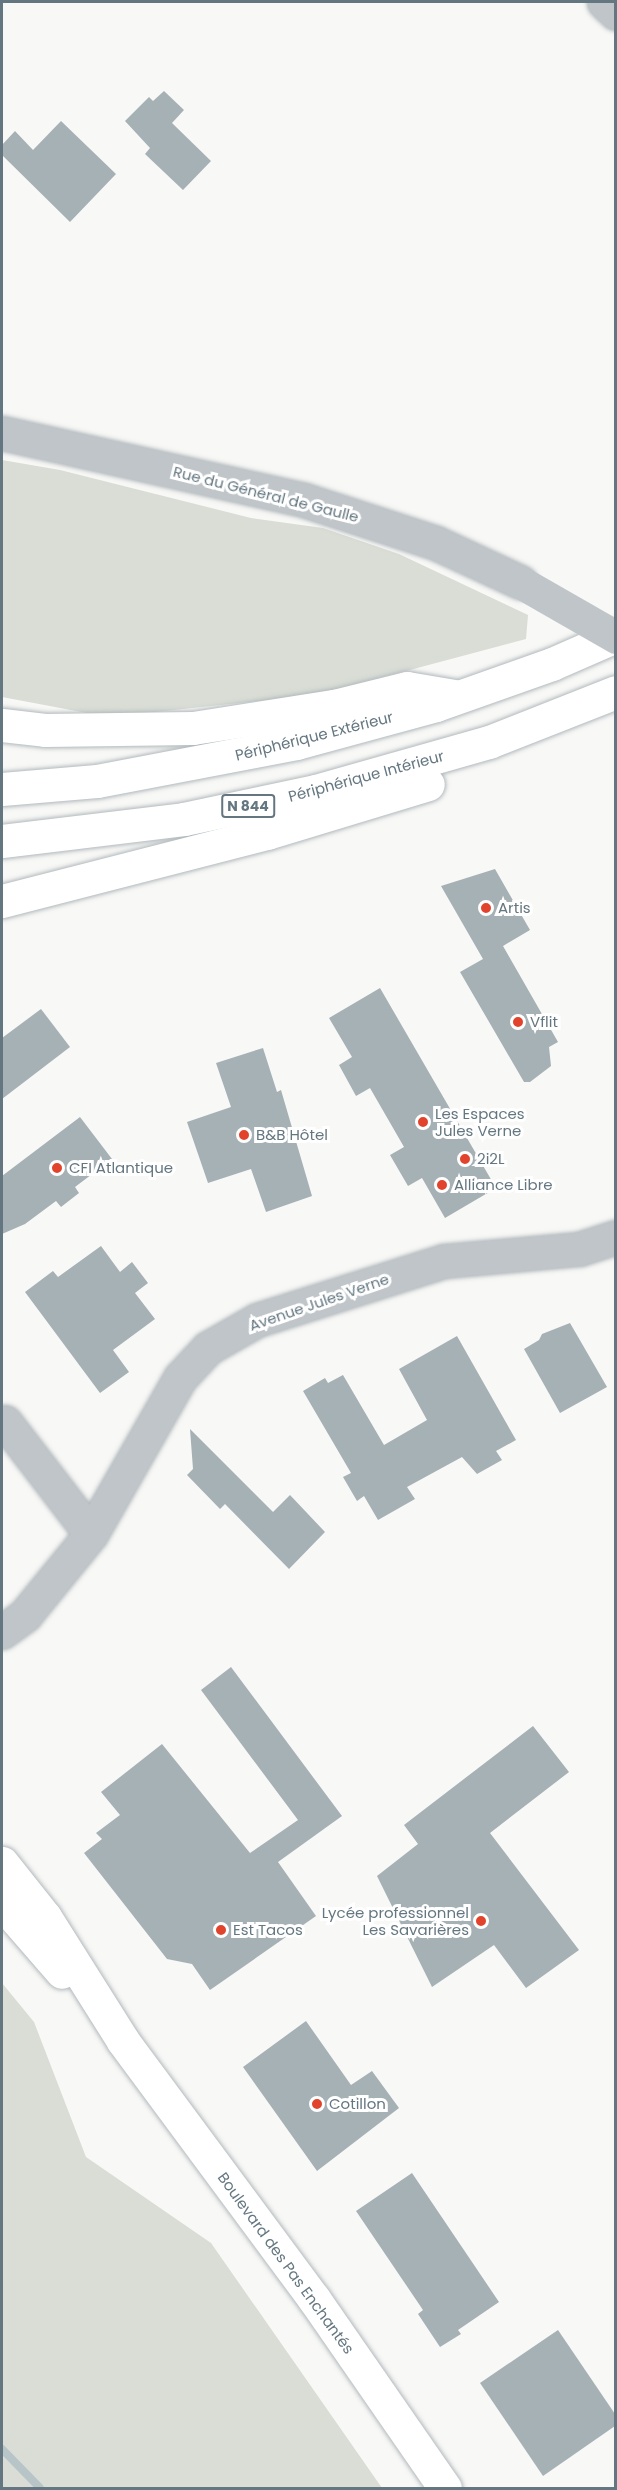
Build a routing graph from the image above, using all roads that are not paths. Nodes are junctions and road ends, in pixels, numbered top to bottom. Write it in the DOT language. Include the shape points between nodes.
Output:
graph roads {
  1 [pos="604,2"];
  2 [pos="615,13"];
  3 [pos="2,433"];
  4 [pos="615,636"];
  5 [pos="615,692"];
  6 [pos="459,697"];
  7 [pos="2,724"];
  8 [pos="489,742"];
  9 [pos="2,789"];
  10 [pos="2,841"];
  11 [pos="2,901"];
  12 [pos="615,1237"];
  13 [pos="5,1422"];
  14 [pos="91,1534"];
  15 [pos="2,1632"];
  16 [pos="2,1863"];
  17 [pos="2,1903"];
  18 [pos="123,2041"];
  19 [pos="445,2488"];
  1 -- 2 [label="street"];
  3 -- 4 [label="street, Rue du Général de Gaulle, bridge" via="304,500 436,543 520,582"];
  4 -- 6 [label="main road, Périphérique Extérieur"];
  5 -- 8 [label="main road, Périphérique Intérieur / N 844"];
  6 -- 7 [label="main road" via="407,688 334,706 193,728 45,730"];
  6 -- 9 [label="main road, Périphérique Extérieur" via="351,729 194,764 97,781"];
  8 -- 10 [label="main road, Périphérique Intérieur / N 844" via="316,791 184,819"];
  8 -- 11 [label="main road" via="452,777 267,833"];
  12 -- 14 [label="street, Avenue Jules Verne" via="579,1249 444,1260 257,1320 218,1342 180,1378"];
  13 -- 14 [label="street"];
  14 -- 15 [label="street, Avenue Jules Verne" via="25,1615"];
  16 -- 18 [label="main road, Boulevard des Pas Enchantés" via="45,1917"];
  17 -- 18 [label="main road, Boulevard des Pas Enchantés"];
  18 -- 19 [label="main road, Boulevard des Pas Enchantés" via="314,2299"];
}
